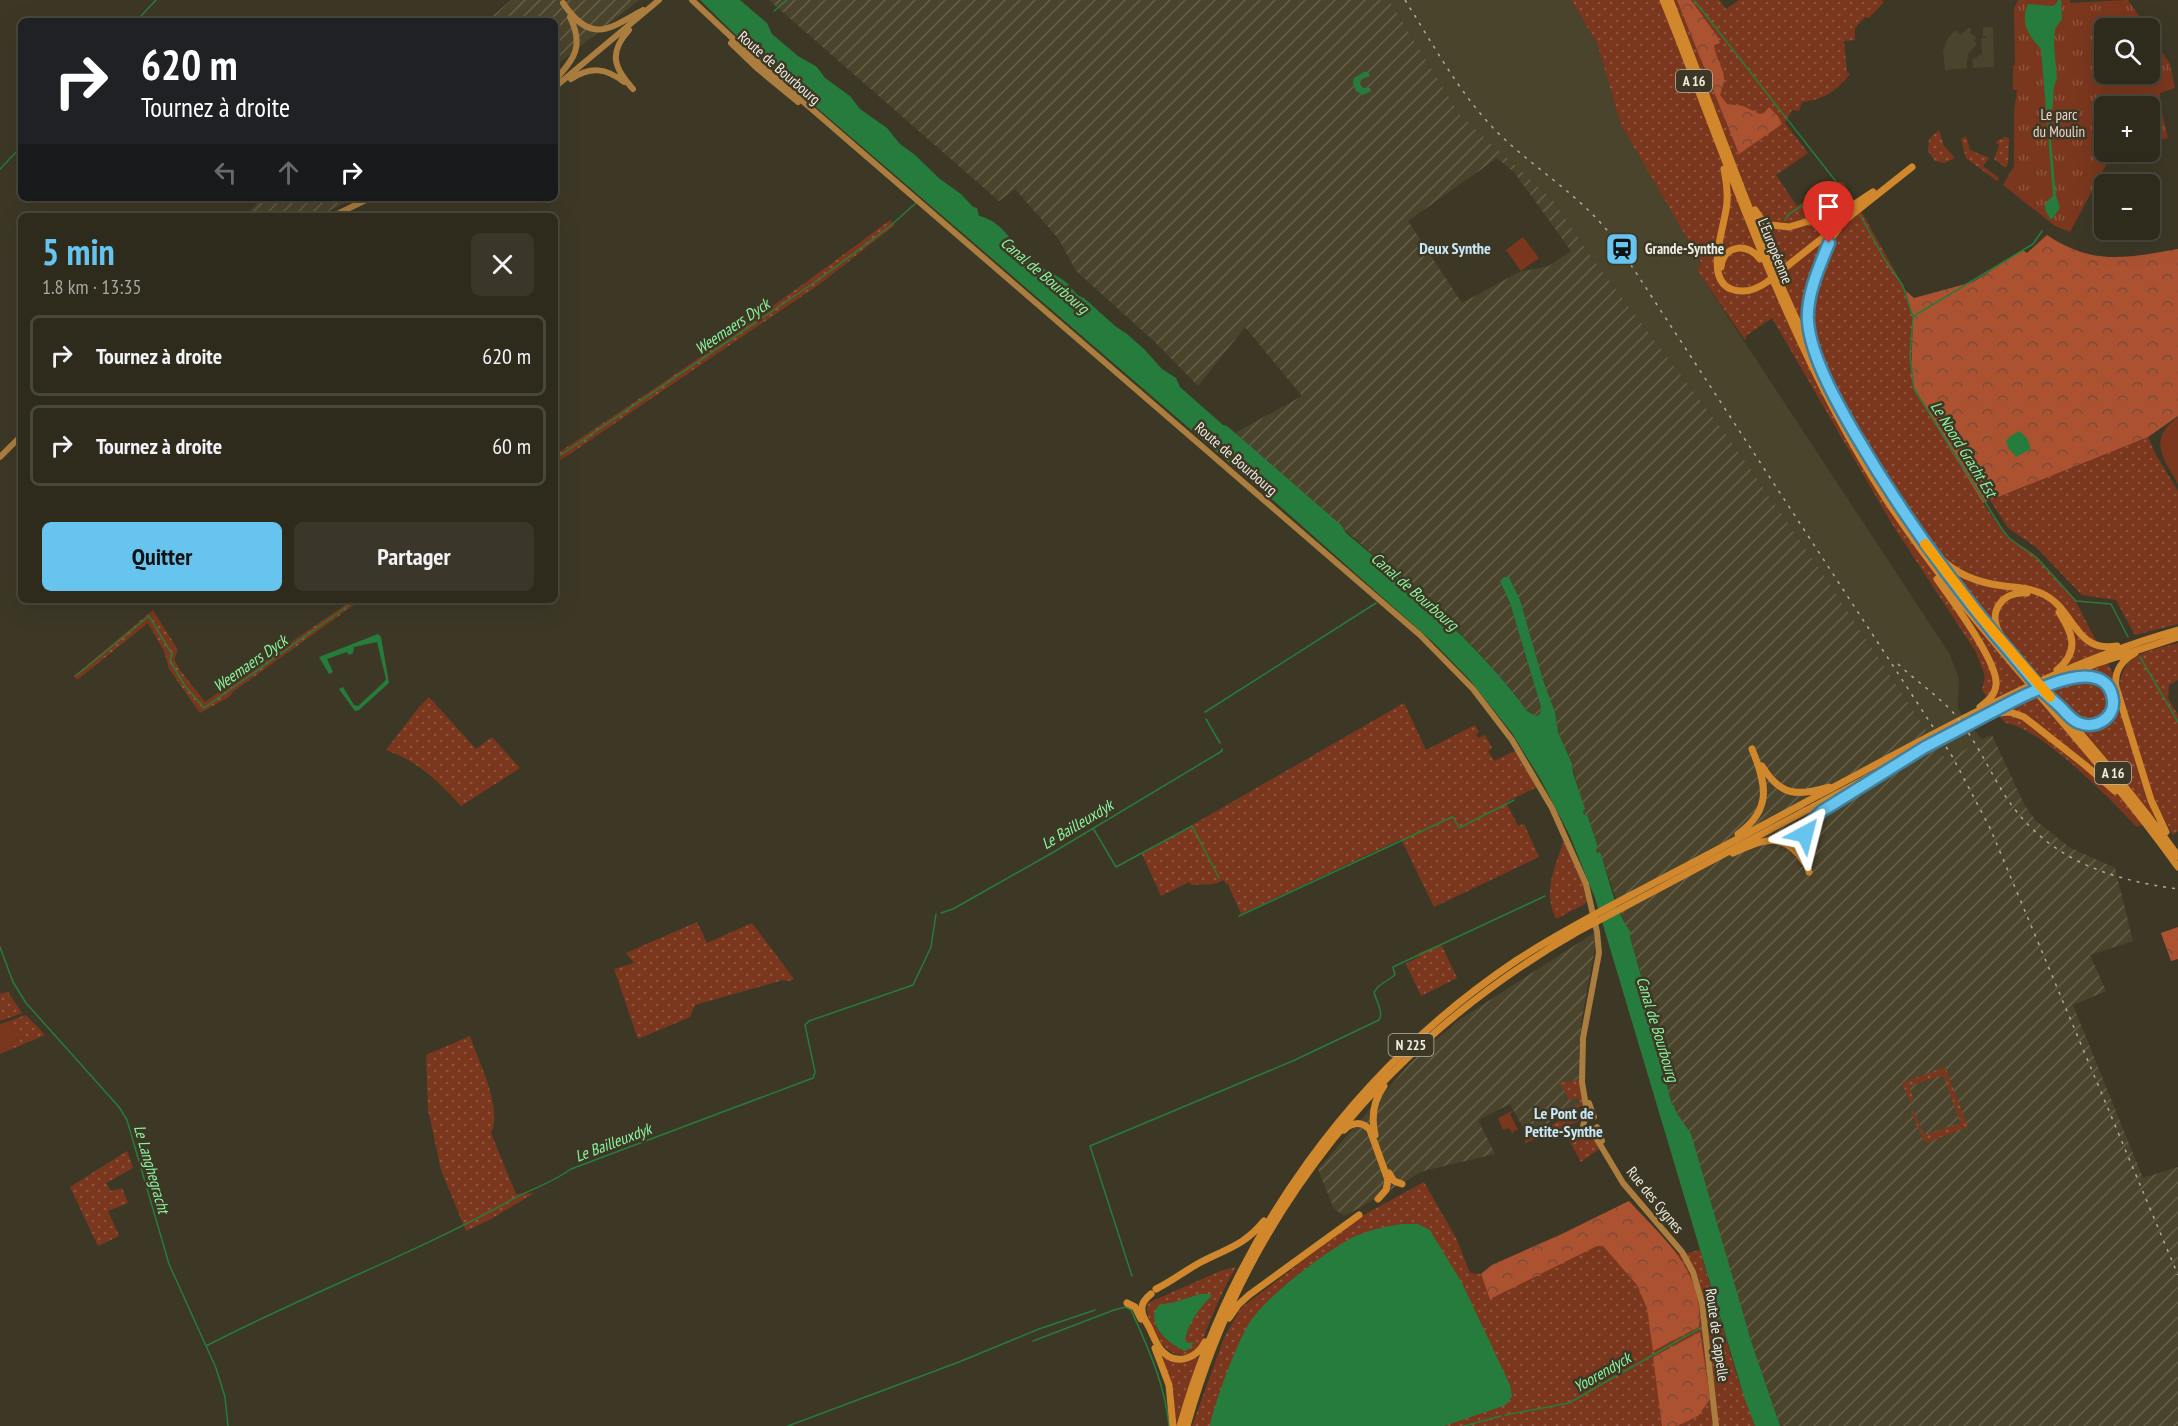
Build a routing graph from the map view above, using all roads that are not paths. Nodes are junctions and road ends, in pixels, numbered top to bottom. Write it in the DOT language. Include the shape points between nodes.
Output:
graph roads {
  1 [pos="659,0"];
  2 [pos="692,0"];
  3 [pos="1663,0"];
  4 [pos="1670,0"];
  5 [pos="646,12"];
  6 [pos="558,76"];
  7 [pos="558,85"];
  8 [pos="558,86"];
  9 [pos="1728,165"];
  10 [pos="1743,187"];
  11 [pos="1870,193"];
  12 [pos="364,201"];
  13 [pos="339,213"];
  14 [pos="1853,213"];
  15 [pos="1769,270"];
  16 [pos="1774,282"];
  17 [pos="1833,393"];
  18 [pos="18,439"];
  19 [pos="0,457"];
  20 [pos="1906,522"];
  21 [pos="2178,630"];
  22 [pos="2178,637"];
  23 [pos="2147,643"];
  24 [pos="2009,651"];
  25 [pos="2050,679"];
  26 [pos="2045,693"];
  27 [pos="1973,718"];
  28 [pos="1923,744"];
  29 [pos="1843,783"];
  30 [pos="2154,834"];
  31 [pos="2178,854"];
  32 [pos="1696,861"];
  33 [pos="2178,867"];
  34 [pos="1682,875"];
  35 [pos="1629,900"];
  36 [pos="1589,921"];
  37 [pos="1421,1044"];
  38 [pos="1582,1055"];
  39 [pos="1594,1117"];
  40 [pos="1585,1118"];
  41 [pos="1597,1127"];
  42 [pos="1588,1131"];
  43 [pos="1611,1163"];
  44 [pos="1389,1172"];
  45 [pos="1302,1180"];
  46 [pos="1402,1184"];
  47 [pos="1388,1193"];
  48 [pos="1284,1196"];
  49 [pos="1378,1199"];
  50 [pos="1359,1215"];
  51 [pos="1682,1251"];
  52 [pos="1142,1297"];
  53 [pos="1127,1303"];
  54 [pos="1221,1311"];
  55 [pos="1140,1316"];
  56 [pos="1208,1361"];
  57 [pos="1173,1426"];
  58 [pos="1180,1426"];
  59 [pos="1187,1426"];
  60 [pos="1716,1426"];
  1 -- 5 [label="main road"];
  1 -- 6 [label="main road" via="616,25 599,30 579,24 562,3 576,31 577,45"];
  2 -- 38 [label="main road, Route de Bourbourg" via="756,67 843,136 1439,652 1476,692 1542,788 1588,889 1599,953"];
  3 -- 9 [label="highway, A 16"];
  4 -- 9 [label="highway, L'Européenne / A 16"];
  5 -- 7 [label="main road"];
  5 -- 8 [label="main road" via="622,38 615,54 618,70 633,89 611,73 597,69"];
  9 -- 10 [label="highway, L'Européenne / A 16"];
  9 -- 14 [label="highway" via="1727,203 1717,269 1722,283 1735,291 1764,284"];
  9 -- 15 [label="highway, L'Européenne / A 16"];
  10 -- 11 [label="highway" via="1761,219 1780,228 1843,212"];
  10 -- 15 [label="highway, L'Européenne / A 16"];
  11 -- 14 [label="highway" via="1911,166"];
  11 -- 15 [label="highway" via="1765,280 1744,288 1730,285 1722,276 1721,263 1730,250 1745,248 1756,254"];
  12 -- 13 [label="main road"];
  14 -- 17 [label="highway" via="1830,241 1809,305 1810,335"];
  15 -- 16 [label="highway"];
  16 -- 17 [label="highway, L'Européenne / A 16"];
  16 -- 20 [label="highway, L'Européenne / A 16" via="1800,344 1854,446"];
  17 -- 20 [label="highway, L'Européenne / A 16"];
  18 -- 19 [label="main road"];
  20 -- 23 [label="highway" via="1957,571 1982,582 2045,595 2093,644 2109,647"];
  20 -- 24 [label="highway, L'Européenne / A 16"];
  20 -- 27 [label="highway" via="1995,672 1993,694"];
  20 -- 30 [label="highway, L'Européenne / A 16" via="1968,612"];
  21 -- 23 [label="highway"];
  22 -- 23 [label="highway"];
  23 -- 25 [label="highway, N 225"];
  23 -- 25 [label="highway, N 225" via="2113,651"];
  23 -- 31 [label="highway" via="2122,663 2116,674 2116,687 2154,808"];
  24 -- 25 [label="highway" via="1995,625 1999,603 2018,593 2046,600 2060,614 2073,642 2067,660"];
  24 -- 26 [label="highway, L'Européenne / A 16"];
  25 -- 26 [label="highway" via="2080,677 2101,681 2112,697 2110,714 2096,725 2080,723"];
  25 -- 27 [label="highway, N 225"];
  26 -- 31 [label="highway, L'Européenne / A 16"];
  27 -- 28 [label="highway, N 225"];
  27 -- 30 [label="highway" via="2002,712 2024,717 2106,783"];
  28 -- 29 [label="highway, N 225"];
  28 -- 34 [label="highway, N 225"];
  28 -- 34 [label="highway" via="1813,820 1804,842 1809,872 1790,846 1770,840"];
  29 -- 32 [label="highway, N 225"];
  29 -- 32 [label="highway" via="1806,793 1788,791 1772,780 1752,749 1764,785 1761,808 1742,832"];
  30 -- 33 [label="highway, L'Européenne / A 16"];
  32 -- 35 [label="highway, N 225"];
  34 -- 35 [label="highway, N 225"];
  35 -- 36 [label="highway, N 225"];
  36 -- 37 [label="highway, N 225" via="1500,980"];
  36 -- 48 [label="highway, N 225" via="1488,980 1411,1044 1345,1114"];
  37 -- 44 [label="highway" via="1384,1086 1374,1105 1374,1130"];
  37 -- 45 [label="highway, N 225" via="1351,1116"];
  38 -- 39 [label="main road" via="1586,1093"];
  38 -- 40 [label="main road"];
  39 -- 40 [label="main road"];
  39 -- 41 [label="main road"];
  40 -- 42 [label="main road" via="1583,1125"];
  41 -- 42 [label="main road"];
  41 -- 43 [label="main road, Rue des Cygnes"];
  42 -- 43 [label="main road, Rue des Cygnes"];
  43 -- 51 [label="main road, Rue des Cygnes" via="1630,1192"];
  44 -- 46 [label="highway" via="1394,1181"];
  44 -- 47 [label="highway"];
  45 -- 49 [label="highway" via="1346,1128 1361,1124 1370,1130 1388,1180"];
  45 -- 56 [label="highway, N 225" via="1250,1266"];
  48 -- 54 [label="highway, N 225"];
  48 -- 54 [label="highway" via="1245,1241 1153,1292 1144,1302 1142,1312 1158,1346 1174,1358 1186,1358 1198,1352"];
  50 -- 56 [label="highway" via="1244,1299"];
  51 -- 60 [label="main road, Route de Cappelle" via="1694,1272 1701,1297"];
  52 -- 55 [label="highway"];
  53 -- 55 [label="highway"];
  54 -- 58 [label="highway, N 225"];
  55 -- 57 [label="highway" via="1166,1373"];
  56 -- 59 [label="highway, N 225"];
}
